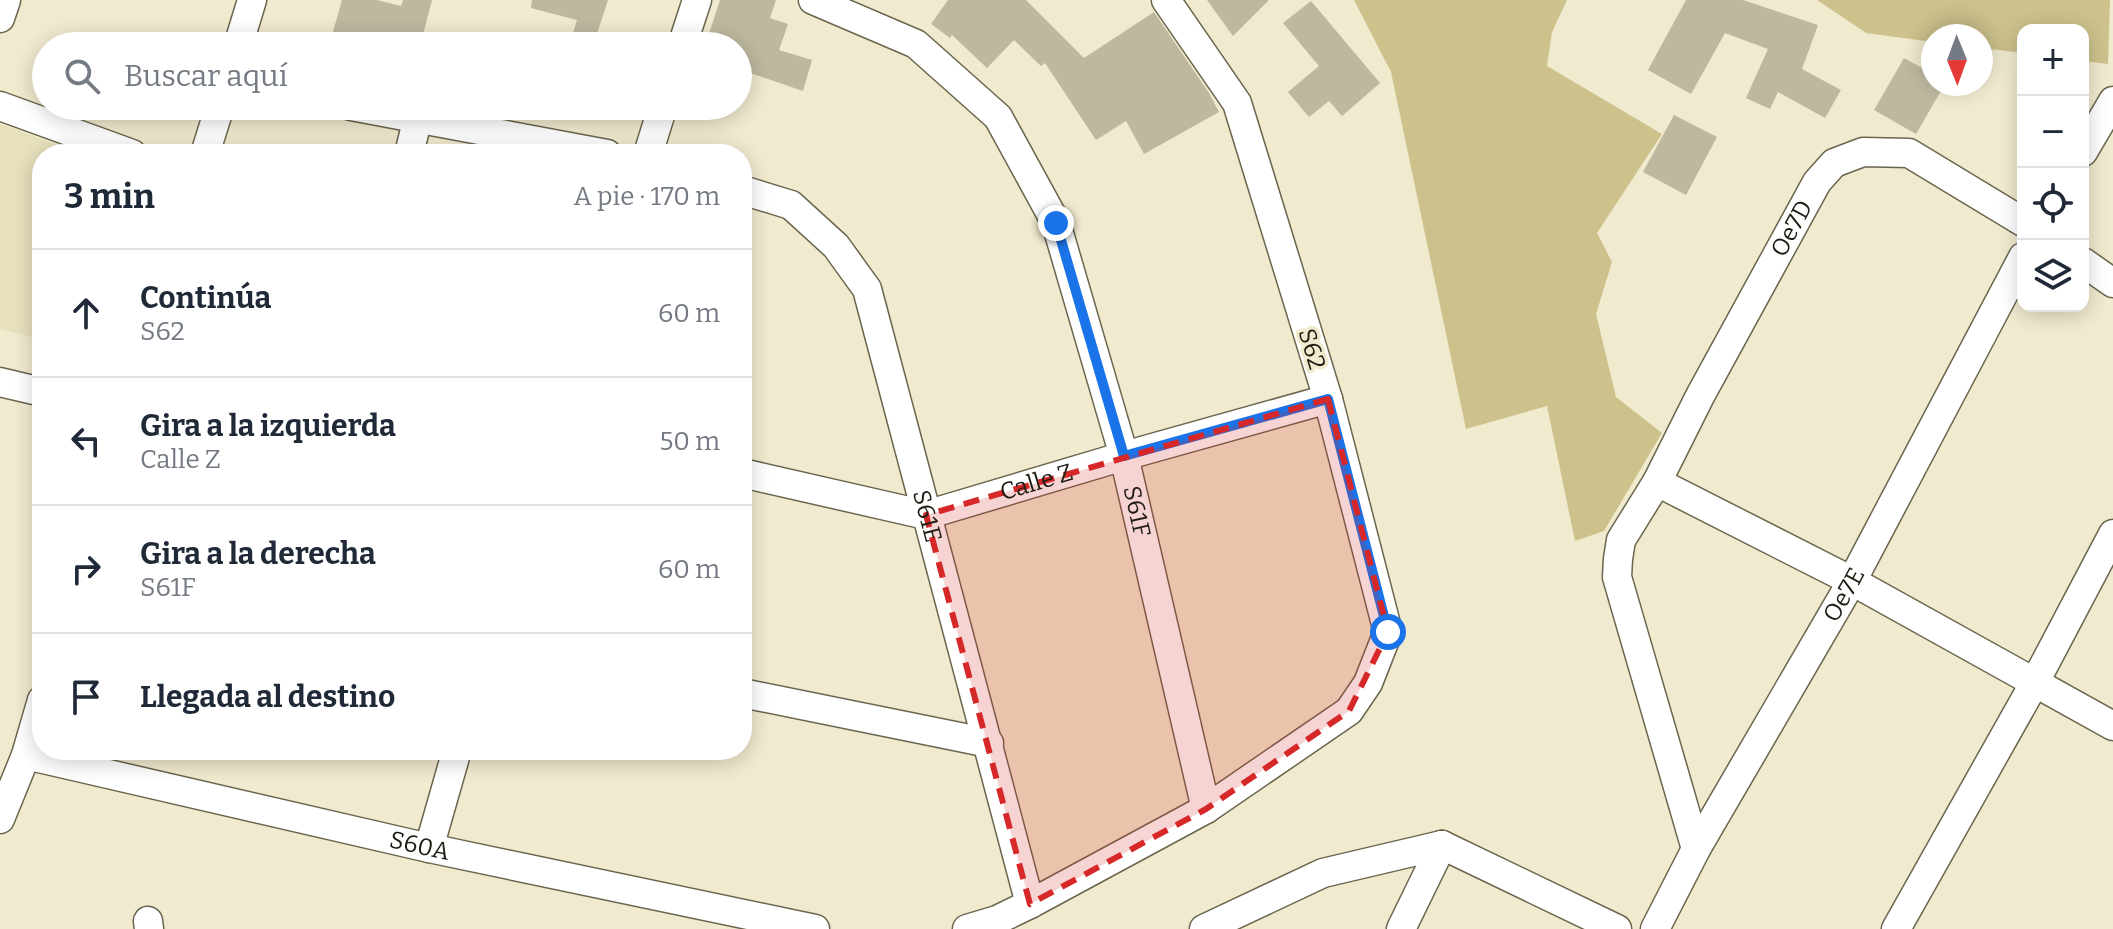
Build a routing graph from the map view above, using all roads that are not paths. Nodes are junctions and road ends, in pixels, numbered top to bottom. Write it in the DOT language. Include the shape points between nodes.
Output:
graph roads {
  1 [pos="6,0"];
  2 [pos="252,0"];
  3 [pos="697,0"];
  4 [pos="813,0"];
  5 [pos="1166,0"];
  6 [pos="0,18"];
  7 [pos="242,32"];
  8 [pos="687,32"];
  9 [pos="2113,101"];
  10 [pos="0,106"];
  11 [pos="32,118"];
  12 [pos="38,120"];
  13 [pos="216,120"];
  14 [pos="417,120"];
  15 [pos="433,120"];
  16 [pos="659,120"];
  17 [pos="2089,142"];
  18 [pos="104,144"];
  19 [pos="208,144"];
  20 [pos="411,144"];
  21 [pos="556,144"];
  22 [pos="651,144"];
  23 [pos="752,193"];
  24 [pos="2017,218"];
  25 [pos="2089,266"];
  26 [pos="2017,268"];
  27 [pos="2113,283"];
  28 [pos="0,382"];
  29 [pos="32,390"];
  30 [pos="1328,399"];
  31 [pos="1124,456"];
  32 [pos="752,475"];
  33 [pos="1657,482"];
  34 [pos="926,515"];
  35 [pos="2113,534"];
  36 [pos="1852,581"];
  37 [pos="2035,682"];
  38 [pos="752,695"];
  39 [pos="2113,726"];
  40 [pos="32,734"];
  41 [pos="989,743"];
  42 [pos="26,755"];
  43 [pos="32,756"];
  44 [pos="48,760"];
  45 [pos="454,760"];
  46 [pos="1206,809"];
  47 [pos="0,819"];
  48 [pos="1442,845"];
  49 [pos="429,848"];
  50 [pos="1696,849"];
  51 [pos="1030,904"];
  52 [pos="997,925"];
  53 [pos="815,929"];
  54 [pos="967,929"];
  55 [pos="1204,929"];
  56 [pos="1401,929"];
  57 [pos="1617,929"];
  58 [pos="1655,929"];
  59 [pos="1896,929"];
  1 -- 6 [label="street"];
  2 -- 7 [label="street"];
  3 -- 8 [label="street"];
  4 -- 31 [label="street, S61F" via="916,44 998,117 1056,223"];
  5 -- 30 [label="street, S62" via="1237,103"];
  9 -- 17 [label="street"];
  10 -- 11 [label="street"];
  12 -- 18 [label="street"];
  13 -- 19 [label="street"];
  14 -- 20 [label="street"];
  15 -- 21 [label="street"];
  16 -- 22 [label="street"];
  23 -- 34 [label="street, S61E" via="791,205 836,246 867,289"];
  24 -- 33 [label="street, Oe7D" via="1909,153 1863,152 1834,163 1817,182"];
  25 -- 27 [label="street"];
  26 -- 36 [label="street, Oe7E"];
  28 -- 29 [label="street"];
  30 -- 31 [label="street, Calle Z"];
  30 -- 46 [label="street, S62" via="1388,632 1368,683 1349,711"];
  31 -- 34 [label="street, Calle Z"];
  31 -- 46 [label="street, S61F"];
  32 -- 34 [label="street, Calle Z"];
  33 -- 36 [label="street"];
  33 -- 50 [label="street, Oe7D" via="1621,540 1617,577"];
  34 -- 41 [label="street, S61E"];
  35 -- 37 [label="street"];
  36 -- 37 [label="street"];
  36 -- 50 [label="street, Oe7E"];
  37 -- 39 [label="street"];
  37 -- 59 [label="street"];
  38 -- 41 [label="street"];
  40 -- 42 [label="street"];
  41 -- 51 [label="street, S61E"];
  42 -- 43 [label="street, S60A"];
  42 -- 47 [label="street"];
  44 -- 49 [label="street, S60A"];
  45 -- 49 [label="street"];
  46 -- 51 [label="street"];
  48 -- 55 [label="street" via="1323,873"];
  48 -- 56 [label="street"];
  48 -- 57 [label="street"];
  49 -- 53 [label="street, S60A"];
  50 -- 58 [label="street, Oe7E"];
  51 -- 52 [label="street"];
  52 -- 54 [label="street"];
}
